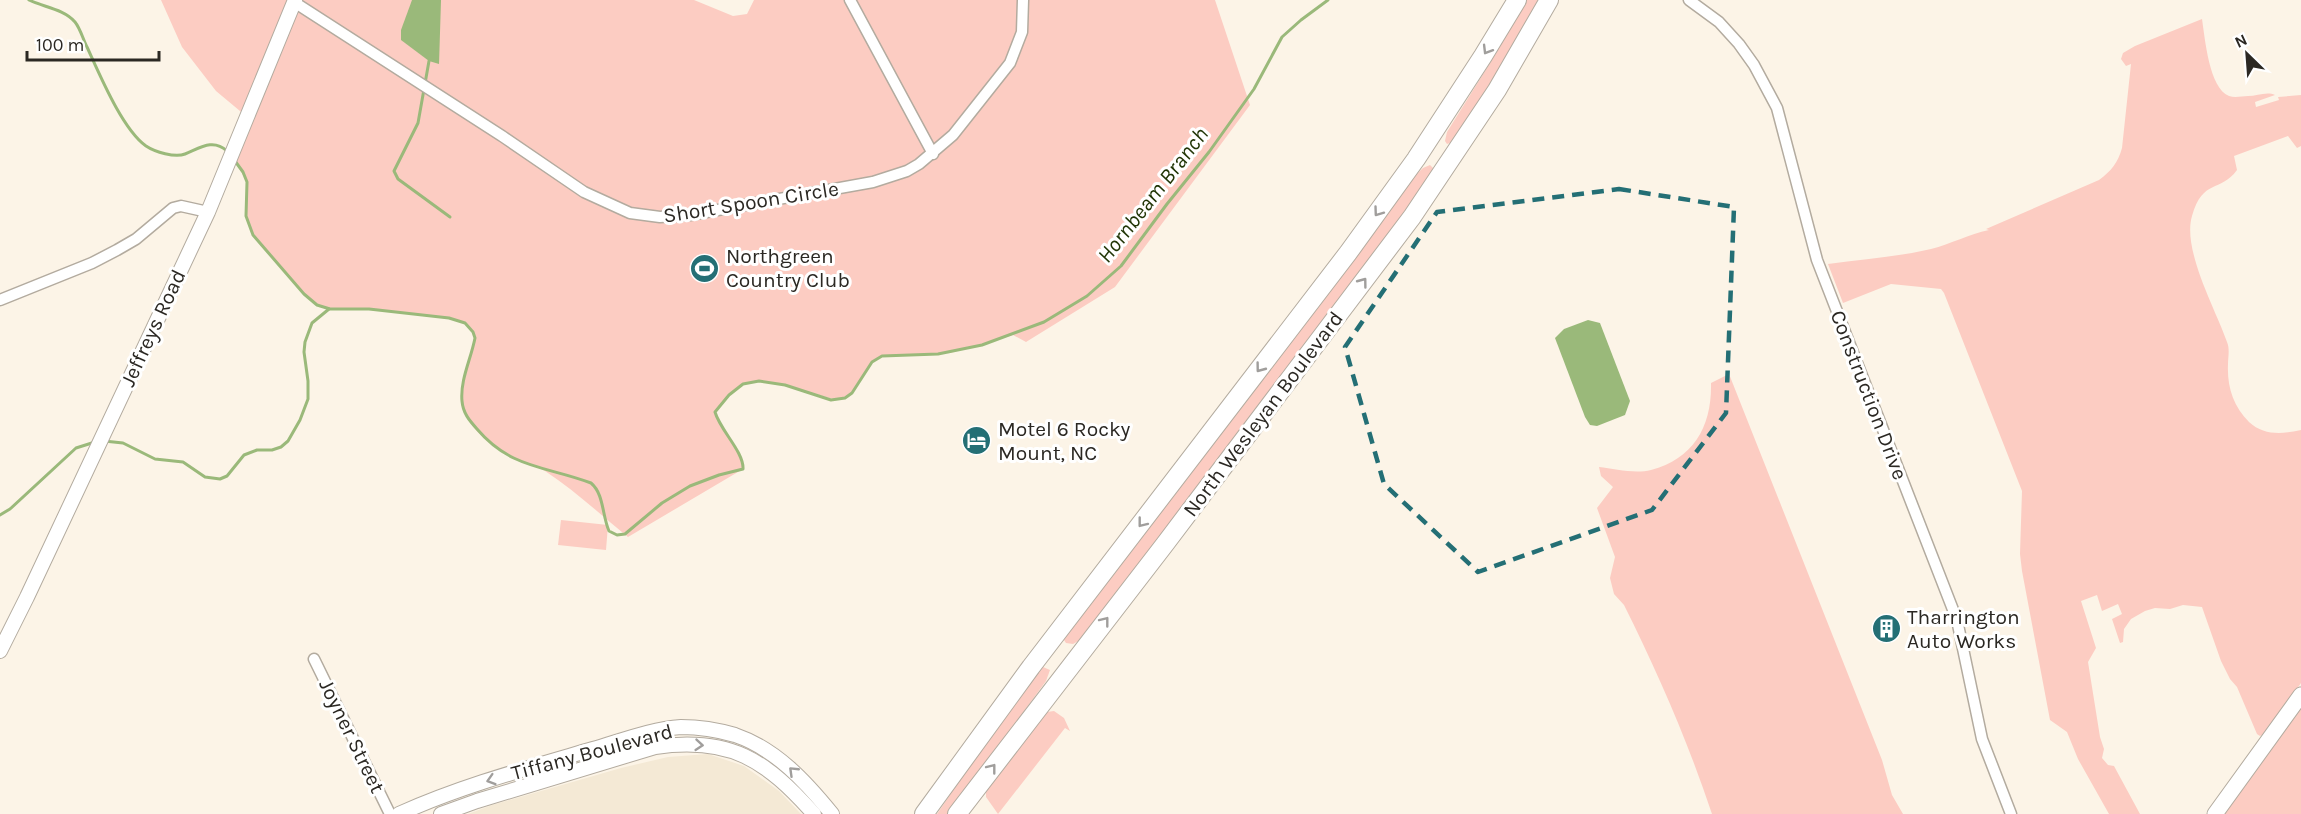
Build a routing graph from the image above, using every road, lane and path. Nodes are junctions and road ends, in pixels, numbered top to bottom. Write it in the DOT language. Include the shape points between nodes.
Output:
graph roads {
  1 [pos="850,0"];
  2 [pos="1023,0"];
  3 [pos="1516,0"];
  4 [pos="1549,0"];
  5 [pos="1689,0"];
  6 [pos="295,1"];
  7 [pos="1426,144"];
  8 [pos="933,154"];
  9 [pos="1450,161"];
  10 [pos="208,212"];
  11 [pos="0,300"];
  12 [pos="1045,649"];
  13 [pos="0,651"];
  14 [pos="314,659"];
  15 [pos="1070,668"];
  16 [pos="2301,694"];
  17 [pos="390,814"];
  18 [pos="399,814"];
  19 [pos="441,814"];
  20 [pos="814,814"];
  21 [pos="832,814"];
  22 [pos="924,814"];
  23 [pos="957,814"];
  24 [pos="2011,814"];
  25 [pos="2215,814"];
  1 -- 8 [label="street"];
  2 -- 8 [label="street, Short Spoon Circle" via="1022,32 1010,63 972,113"];
  3 -- 7 [label="highway, North Wesleyan Boulevard, one-way"];
  4 -- 9 [label="highway, North Wesleyan Boulevard"];
  5 -- 24 [label="street, Construction Drive" via="1719,22 1739,44 1778,108 1815,255 1957,620 1983,739"];
  6 -- 8 [label="street, Short Spoon Circle" via="584,192 630,213 690,215 873,182 907,171"];
  6 -- 10 [label="street, Jeffreys Road"];
  7 -- 9 [label="highway"];
  7 -- 12 [label="highway, North Wesleyan Boulevard, one-way" via="1334,271"];
  15 -- 9 [label="highway, North Wesleyan Boulevard, one-way" via="1412,217"];
  10 -- 11 [label="street" via="173,208 117,250"];
  10 -- 13 [label="street, Jeffreys Road"];
  12 -- 15 [label="highway"];
  12 -- 22 [label="highway, North Wesleyan Boulevard"];
  14 -- 17 [label="street, Joyner Street"];
  23 -- 15 [label="highway, North Wesleyan Boulevard, one-way"];
  16 -- 25 [label="main road"];
  21 -- 18 [label="street, Tiffany Boulevard, one-way" via="794,771 763,748 723,732 684,728 649,733 554,760"];
  19 -- 20 [label="street, Tiffany Boulevard, one-way" via="655,747 685,744 729,749 754,760 790,787"];
}
